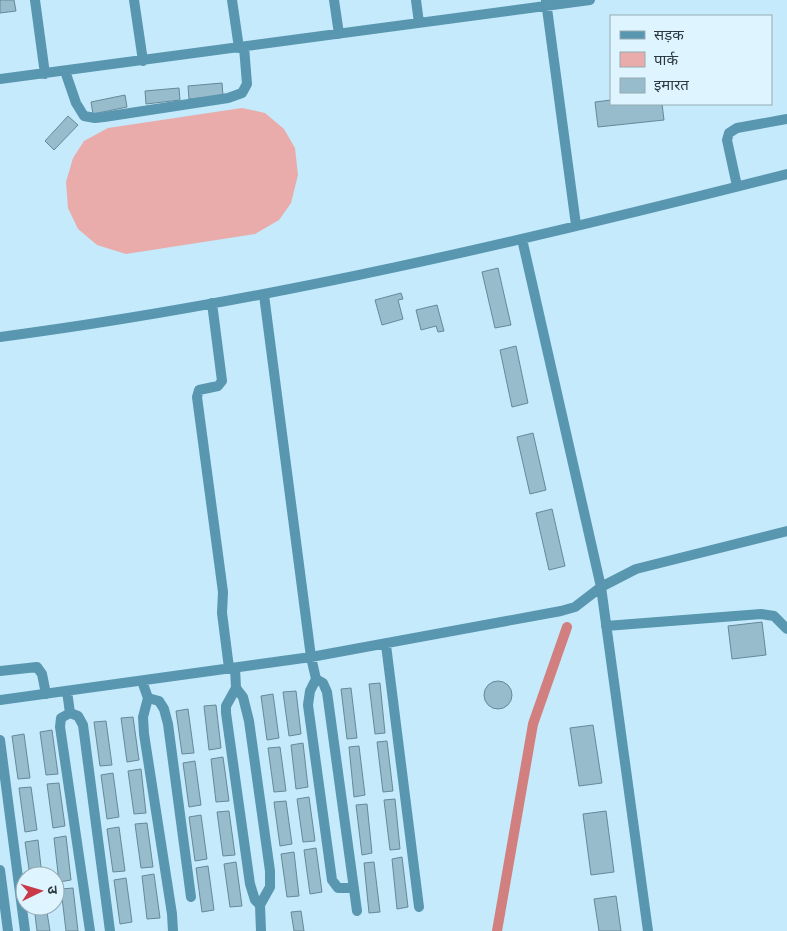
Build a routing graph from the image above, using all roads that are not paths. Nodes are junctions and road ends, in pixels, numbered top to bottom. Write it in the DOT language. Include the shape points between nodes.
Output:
graph roads {
  1 [pos="36,0"];
  2 [pos="134,0"];
  3 [pos="232,0"];
  4 [pos="334,0"];
  5 [pos="416,0"];
  6 [pos="590,0"];
  7 [pos="546,3"];
  8 [pos="419,23"];
  9 [pos="339,34"];
  10 [pos="242,47"];
  11 [pos="142,61"];
  12 [pos="65,71"];
  13 [pos="45,74"];
  14 [pos="0,80"];
  15 [pos="787,119"];
  16 [pos="787,174"];
  17 [pos="737,186"];
  18 [pos="576,226"];
  19 [pos="522,239"];
  20 [pos="264,294"];
  21 [pos="212,303"];
  22 [pos="0,337"];
  23 [pos="787,531"];
  24 [pos="600,587"];
  25 [pos="606,626"];
  26 [pos="787,629"];
  27 [pos="386,645"];
  28 [pos="311,657"];
  29 [pos="232,668"];
  30 [pos="0,671"];
  31 [pos="316,679"];
  32 [pos="142,681"];
  33 [pos="236,688"];
  34 [pos="67,691"];
  35 [pos="46,694"];
  36 [pos="148,698"];
  37 [pos="0,700"];
  38 [pos="70,713"];
  39 [pos="0,740"];
  40 [pos="0,870"];
  41 [pos="354,888"];
  42 [pos="191,897"];
  43 [pos="260,905"];
  44 [pos="420,907"];
  45 [pos="357,911"];
  46 [pos="8,931"];
  47 [pos="25,931"];
  48 [pos="90,931"];
  49 [pos="110,931"];
  50 [pos="172,931"];
  51 [pos="261,931"];
  52 [pos="648,931"];
  1 -- 13 [label="street"];
  2 -- 11 [label="street"];
  3 -- 10 [label="street"];
  4 -- 9 [label="street"];
  5 -- 8 [label="street"];
  6 -- 7 [label="street"];
  7 -- 8 [label="street"];
  7 -- 18 [label="street"];
  8 -- 9 [label="street"];
  9 -- 10 [label="street"];
  10 -- 11 [label="street"];
  10 -- 12 [label="street" via="246,84 242,93 228,98 104,117 84,116"];
  11 -- 12 [label="street"];
  12 -- 13 [label="street"];
  13 -- 14 [label="street"];
  15 -- 17 [label="street" via="737,128 729,133 727,140"];
  16 -- 17 [label="street"];
  17 -- 18 [label="street"];
  18 -- 19 [label="street"];
  19 -- 20 [label="street"];
  19 -- 24 [label="street"];
  20 -- 21 [label="street"];
  20 -- 28 [label="street"];
  21 -- 22 [label="street"];
  21 -- 29 [label="street" via="222,381 218,386 199,390 197,397 223,592 222,613"];
  23 -- 24 [label="street" via="636,569"];
  24 -- 25 [label="street"];
  24 -- 27 [label="street" via="574,606 561,611"];
  25 -- 26 [label="street" via="761,614 774,616"];
  25 -- 52 [label="street"];
  27 -- 28 [label="street"];
  27 -- 44 [label="street"];
  28 -- 29 [label="street"];
  28 -- 31 [label="street"];
  29 -- 32 [label="street"];
  29 -- 33 [label="street"];
  30 -- 35 [label="street" via="37,667 42,674"];
  31 -- 41 [label="street" via="327,692"];
  31 -- 41 [label="street" via="308,705 332,880 338,888"];
  32 -- 34 [label="street"];
  32 -- 36 [label="street"];
  33 -- 43 [label="street" via="226,706 226,713 250,884"];
  33 -- 43 [label="street" via="244,697 250,721 270,871 270,887"];
  34 -- 35 [label="street"];
  34 -- 38 [label="street"];
  35 -- 37 [label="street"];
  36 -- 42 [label="street" via="159,701 168,724"];
  36 -- 50 [label="street" via="143,717 144,734 171,905"];
  38 -- 48 [label="street" via="61,718 60,727"];
  38 -- 49 [label="street" via="78,716 83,725"];
  39 -- 47 [label="street"];
  40 -- 46 [label="street"];
  41 -- 45 [label="street"];
  43 -- 51 [label="street"];
}
